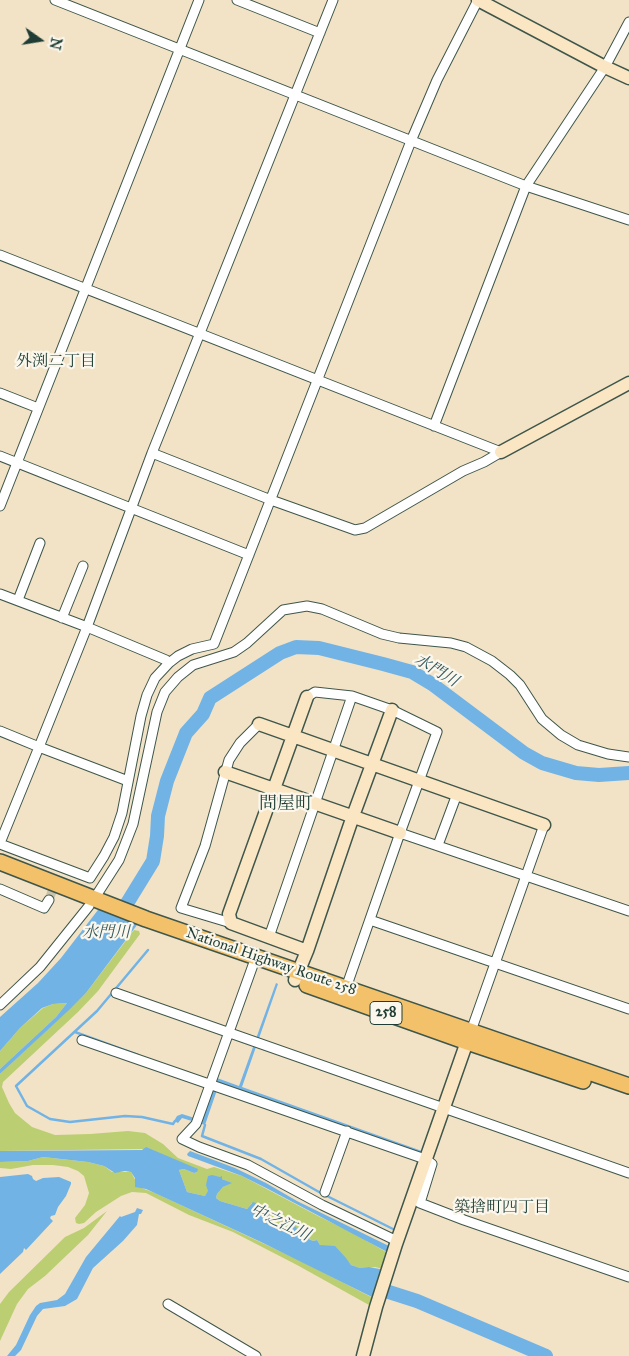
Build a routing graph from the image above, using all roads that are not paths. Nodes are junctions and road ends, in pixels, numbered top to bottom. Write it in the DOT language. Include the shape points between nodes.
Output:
graph roads {
  1 [pos="55,0"];
  2 [pos="199,0"];
  3 [pos="237,0"];
  4 [pos="333,0"];
  5 [pos="478,0"];
  6 [pos="629,22"];
  7 [pos="320,33"];
  8 [pos="179,50"];
  9 [pos="605,67"];
  10 [pos="629,78"];
  11 [pos="295,95"];
  12 [pos="412,141"];
  13 [pos="526,186"];
  14 [pos="629,220"];
  15 [pos="0,255"];
  16 [pos="85,289"];
  17 [pos="200,334"];
  18 [pos="317,380"];
  19 [pos="629,383"];
  20 [pos="0,393"];
  21 [pos="38,408"];
  22 [pos="434,426"];
  23 [pos="501,452"];
  24 [pos="152,453"];
  25 [pos="0,456"];
  26 [pos="17,462"];
  27 [pos="271,500"];
  28 [pos="0,506"];
  29 [pos="130,508"];
  30 [pos="40,543"];
  31 [pos="249,555"];
  32 [pos="83,566"];
  33 [pos="0,594"];
  34 [pos="18,600"];
  35 [pos="62,618"];
  36 [pos="87,627"];
  37 [pos="169,663"];
  38 [pos="352,696"];
  39 [pos="307,697"];
  40 [pos="392,710"];
  41 [pos="259,724"];
  42 [pos="0,731"];
  43 [pos="293,736"];
  44 [pos="38,747"];
  45 [pos="334,750"];
  46 [pos="629,757"];
  47 [pos="373,764"];
  48 [pos="225,772"];
  49 [pos="420,780"];
  50 [pos="128,781"];
  51 [pos="274,789"];
  52 [pos="456,794"];
  53 [pos="316,803"];
  54 [pos="353,816"];
  55 [pos="544,825"];
  56 [pos="400,833"];
  57 [pos="0,843"];
  58 [pos="438,845"];
  59 [pos="0,862"];
  60 [pos="61,866"];
  61 [pos="0,872"];
  62 [pos="526,875"];
  63 [pos="58,877"];
  64 [pos="0,889"];
  65 [pos="49,900"];
  66 [pos="94,903"];
  67 [pos="629,912"];
  68 [pos="370,920"];
  69 [pos="145,922"];
  70 [pos="231,923"];
  71 [pos="269,937"];
  72 [pos="307,951"];
  73 [pos="495,963"];
  74 [pos="253,965"];
  75 [pos="297,976"];
  76 [pos="346,988"];
  77 [pos="116,993"];
  78 [pos="0,1005"];
  79 [pos="629,1009"];
  80 [pos="228,1033"];
  81 [pos="469,1036"];
  82 [pos="82,1040"];
  83 [pos="215,1086"];
  84 [pos="629,1086"];
  85 [pos="629,1096"];
  86 [pos="444,1108"];
  87 [pos="346,1131"];
  88 [pos="425,1159"];
  89 [pos="629,1173"];
  90 [pos="325,1192"];
  91 [pos="397,1242"];
  92 [pos="628,1274"];
  93 [pos="168,1304"];
  94 [pos="256,1356"];
  95 [pos="363,1356"];
  1 -- 8 [label="street"];
  2 -- 8 [label="street"];
  3 -- 7 [label="street"];
  4 -- 7 [label="street"];
  5 -- 9 [label="street"];
  5 -- 12 [label="street" via="437,80"];
  6 -- 9 [label="street"];
  7 -- 11 [label="street"];
  8 -- 11 [label="street"];
  8 -- 16 [label="street"];
  9 -- 10 [label="street"];
  9 -- 13 [label="street"];
  11 -- 12 [label="street"];
  11 -- 17 [label="street"];
  12 -- 13 [label="street"];
  12 -- 18 [label="street"];
  13 -- 14 [label="street"];
  13 -- 22 [label="street"];
  15 -- 16 [label="street"];
  16 -- 17 [label="street"];
  16 -- 21 [label="street"];
  17 -- 18 [label="street"];
  17 -- 24 [label="street"];
  18 -- 22 [label="street"];
  18 -- 27 [label="street"];
  19 -- 23 [label="street"];
  20 -- 21 [label="street"];
  21 -- 26 [label="street"];
  22 -- 23 [label="street"];
  23 -- 27 [label="street" via="365,528 355,530"];
  24 -- 27 [label="street"];
  24 -- 29 [label="street"];
  25 -- 26 [label="street"];
  26 -- 28 [label="street"];
  26 -- 29 [label="street"];
  27 -- 31 [label="street"];
  29 -- 31 [label="street"];
  29 -- 36 [label="street"];
  30 -- 34 [label="street"];
  31 -- 37 [label="street" via="214,644 192,649"];
  32 -- 35 [label="street"];
  33 -- 34 [label="street"];
  34 -- 35 [label="street"];
  35 -- 36 [label="street"];
  36 -- 37 [label="street"];
  36 -- 44 [label="street"];
  37 -- 50 [label="street" via="155,678 147,695"];
  38 -- 39 [label="street" via="315,692"];
  38 -- 40 [label="street"];
  38 -- 45 [label="street"];
  39 -- 43 [label="street"];
  40 -- 47 [label="street"];
  40 -- 49 [label="street" via="437,732"];
  41 -- 43 [label="street"];
  41 -- 48 [label="street" via="240,742"];
  42 -- 44 [label="street"];
  43 -- 45 [label="street"];
  43 -- 51 [label="street"];
  44 -- 50 [label="street"];
  44 -- 57 [label="street"];
  45 -- 47 [label="street"];
  45 -- 53 [label="street"];
  46 -- 66 [label="street" via="578,745 561,734 542,718 510,675 466,647 382,634 322,609 307,606 283,610 247,643 234,652 193,665 165,692 157,712 133,824 120,860"];
  47 -- 49 [label="street"];
  47 -- 54 [label="street"];
  48 -- 51 [label="street"];
  48 -- 70 [label="street" via="205,846 181,908"];
  49 -- 52 [label="street"];
  49 -- 56 [label="street"];
  50 -- 60 [label="street" via="114,837 90,878"];
  51 -- 53 [label="street"];
  51 -- 70 [label="street" via="230,914"];
  52 -- 55 [label="street"];
  52 -- 58 [label="street"];
  53 -- 54 [label="street"];
  53 -- 71 [label="street"];
  54 -- 56 [label="street"];
  54 -- 72 [label="street"];
  55 -- 62 [label="street"];
  56 -- 58 [label="street"];
  56 -- 68 [label="street"];
  57 -- 60 [label="street"];
  58 -- 62 [label="street"];
  59 -- 66 [label="highway, National Highway Route 258 / 258"];
  60 -- 63 [label="street"];
  61 -- 66 [label="highway, National Highway Route 258 / 258"];
  62 -- 67 [label="street"];
  62 -- 73 [label="street"];
  64 -- 65 [label="street" via="44,908"];
  66 -- 69 [label="highway, National Highway Route 258 / 258"];
  66 -- 78 [label="street" via="40,967"];
  68 -- 73 [label="street"];
  68 -- 76 [label="street"];
  69 -- 74 [label="highway, National Highway Route 258 / 258"];
  69 -- 75 [label="highway, National Highway Route 258 / 258"];
  70 -- 71 [label="street"];
  71 -- 72 [label="street"];
  72 -- 75 [label="street"];
  73 -- 79 [label="street"];
  73 -- 81 [label="street"];
  74 -- 75 [label="highway, National Highway Route 258 / 258"];
  74 -- 80 [label="street"];
  75 -- 76 [label="highway, National Highway Route 258 / 258"];
  75 -- 81 [label="highway, National Highway Route 258 / 258"];
  76 -- 81 [label="highway, National Highway Route 258 / 258"];
  77 -- 80 [label="street"];
  80 -- 83 [label="street"];
  80 -- 86 [label="street"];
  81 -- 84 [label="highway, National Highway Route 258 / 258"];
  81 -- 85 [label="highway, National Highway Route 258 / 258"];
  81 -- 86 [label="street"];
  82 -- 83 [label="street"];
  83 -- 87 [label="street"];
  83 -- 91 [label="street" via="197,1120 182,1139 248,1165"];
  86 -- 88 [label="street"];
  86 -- 89 [label="street"];
  87 -- 88 [label="street"];
  87 -- 90 [label="street"];
  88 -- 91 [label="street"];
  88 -- 92 [label="street" via="432,1164 420,1203"];
  91 -- 95 [label="street"];
  93 -- 94 [label="street"];
}
